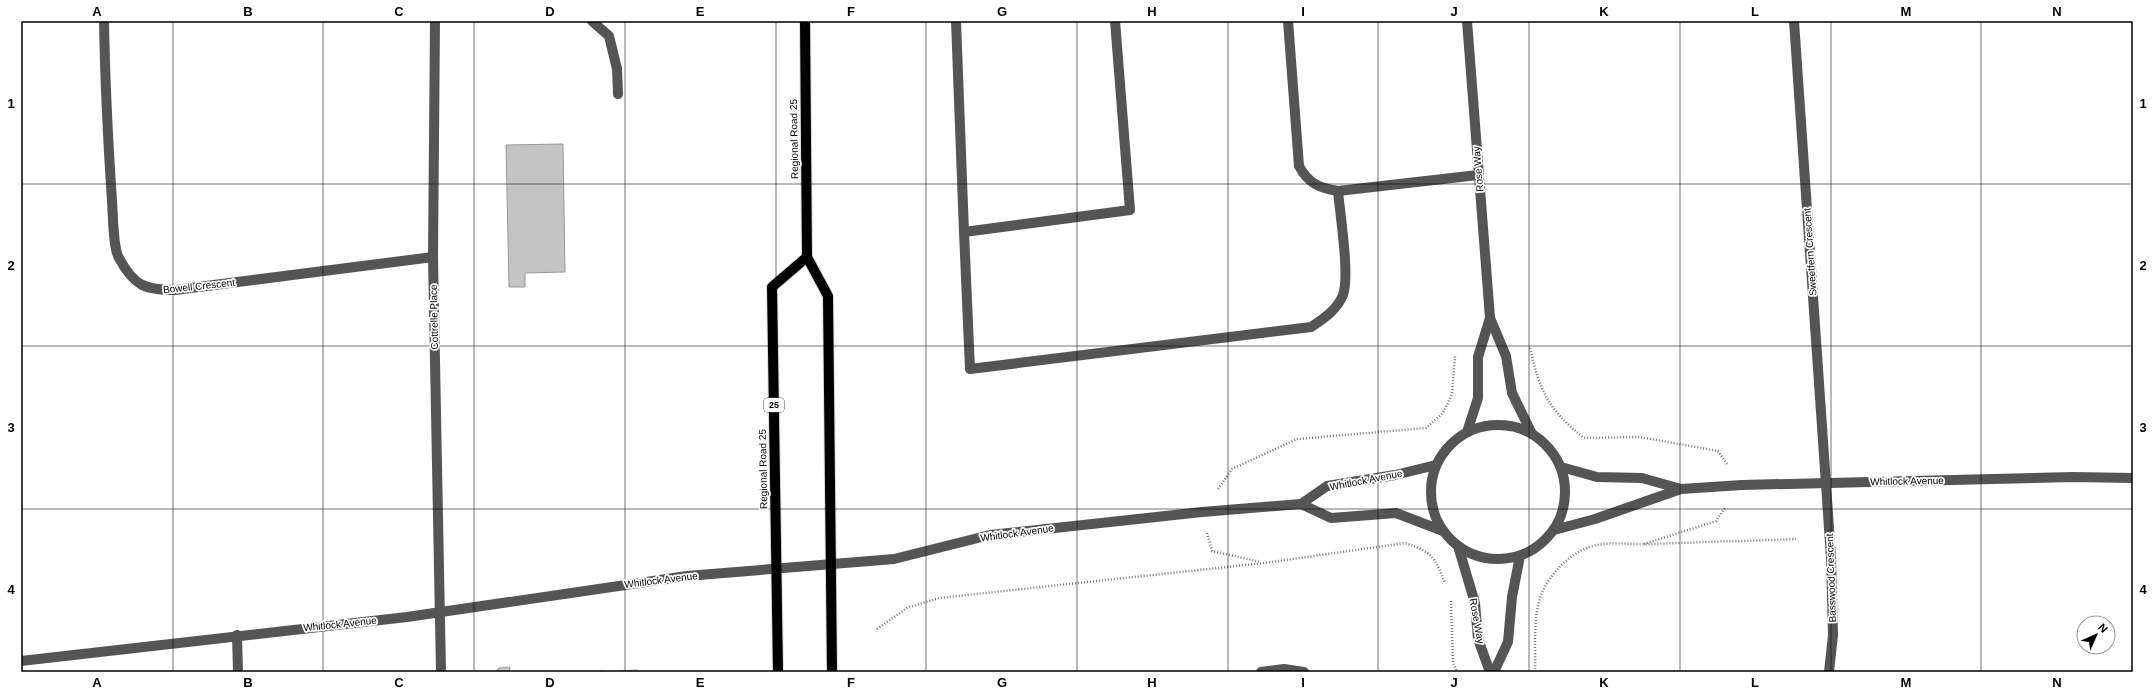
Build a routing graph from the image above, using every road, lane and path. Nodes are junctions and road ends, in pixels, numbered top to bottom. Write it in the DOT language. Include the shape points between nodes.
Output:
graph roads {
  1 [pos="104,21"];
  2 [pos="435,21"];
  3 [pos="592,21"];
  4 [pos="805,21"];
  5 [pos="956,21"];
  6 [pos="1115,21"];
  7 [pos="1288,21"];
  8 [pos="1467,21"];
  9 [pos="1794,21"];
  10 [pos="618,94"];
  11 [pos="1478,175"];
  12 [pos="1338,191"];
  13 [pos="964,232"];
  14 [pos="433,257"];
  15 [pos="807,257"];
  16 [pos="1490,318"];
  17 [pos="1530,348"];
  18 [pos="1455,354"];
  19 [pos="1467,432"];
  20 [pos="1532,434"];
  21 [pos="1640,437"];
  22 [pos="1436,465"];
  23 [pos="1561,467"];
  24 [pos="2133,478"];
  25 [pos="1825,483"];
  26 [pos="1681,489"];
  27 [pos="1301,504"];
  28 [pos="1202,512"];
  29 [pos="1443,530"];
  30 [pos="1554,530"];
  31 [pos="1796,540"];
  32 [pos="1458,546"];
  33 [pos="1520,556"];
  34 [pos="1264,563"];
  35 [pos="832,564"];
  36 [pos="777,569"];
  37 [pos="1445,584"];
  38 [pos="1451,599"];
  39 [pos="439,612"];
  40 [pos="877,629"];
  41 [pos="237,635"];
  42 [pos="21,661"];
  43 [pos="238,672"];
  44 [pos="441,672"];
  45 [pos="778,672"];
  46 [pos="832,672"];
  47 [pos="1261,672"];
  48 [pos="1304,672"];
  49 [pos="1457,672"];
  50 [pos="1490,672"];
  51 [pos="1494,672"];
  52 [pos="1535,672"];
  53 [pos="1829,672"];
  1 -- 14 [label="street, Bowell Crescent" via="105,101 113,223 118,257 134,280 152,290 175,290"];
  2 -- 14 [label="street, Cottrelle Place"];
  3 -- 10 [label="street" via="609,36 617,69"];
  4 -- 15 [label="main road, Regional Road 25"];
  5 -- 13 [label="street"];
  6 -- 13 [label="street" via="1130,210"];
  7 -- 12 [label="street" via="1299,166 1305,177 1316,184"];
  8 -- 11 [label="street, Rose Way"];
  9 -- 25 [label="street, Sweetfern Crescent"];
  11 -- 12 [label="street"];
  11 -- 16 [label="street, Rose Way"];
  12 -- 13 [label="street" via="1345,280 1343,295 1325,318 1310,327 970,369"];
  14 -- 39 [label="street, Cottrelle Place"];
  15 -- 35 [label="main road, Regional Road 25" via="828,296"];
  15 -- 36 [label="main road, Regional Road 25 / 25" via="772,287"];
  16 -- 19 [label="street, Rose Way" via="1478,357 1478,398"];
  16 -- 20 [label="street, Rose Way" via="1506,356 1512,393"];
  17 -- 21 [label="path" via="1538,381 1550,404 1565,423 1584,438"];
  18 -- 28 [label="path" via="1452,394 1443,414 1426,428 1297,438 1232,469"];
  19 -- 20 [label="street" via="1488,425 1511,426"];
  19 -- 22 [label="street" via="1449,446"];
  20 -- 23 [label="street" via="1549,448"];
  22 -- 27 [label="street, Whitlock Avenue" via="1395,475 1327,486"];
  22 -- 29 [label="street" via="1431,487 1433,510"];
  23 -- 26 [label="street, Whitlock Avenue" via="1597,478 1642,478"];
  23 -- 30 [label="street" via="1565,488 1563,510"];
  24 -- 25 [label="street, Whitlock Avenue"];
  25 -- 26 [label="street, Whitlock Avenue"];
  25 -- 53 [label="street, Basswood Crescent" via="1831,557 1833,635"];
  26 -- 30 [label="street, Whitlock Avenue" via="1595,519"];
  27 -- 28 [label="street, Whitlock Avenue"];
  27 -- 29 [label="street" via="1330,518 1396,513"];
  28 -- 34 [label="path" via="1212,551"];
  28 -- 35 [label="street, Whitlock Avenue" via="990,535 894,559"];
  29 -- 32 [label="street"];
  30 -- 33 [label="street" via="1538,546"];
  31 -- 52 [label="path" via="1610,543 1593,546 1576,554 1560,567 1546,584 1539,602"];
  32 -- 33 [label="street" via="1478,556 1499,559"];
  32 -- 50 [label="street, Rose Way" via="1475,603 1478,639"];
  33 -- 51 [label="street" via="1512,597 1508,642"];
  34 -- 37 [label="path" via="1405,543 1424,549 1436,562"];
  34 -- 40 [label="path" via="939,598 907,608"];
  35 -- 36 [label="street, Whitlock Avenue"];
  35 -- 46 [label="main road, Regional Road 25"];
  36 -- 39 [label="street, Whitlock Avenue" via="679,577"];
  36 -- 45 [label="main road, Regional Road 25 / 25"];
  38 -- 49 [label="path" via="1453,663"];
  39 -- 41 [label="street, Whitlock Avenue"];
  39 -- 44 [label="street, Cottrelle Place"];
  41 -- 42 [label="street, Whitlock Avenue"];
  41 -- 43 [label="street"];
  47 -- 48 [label="street" via="1284,669"];
}
